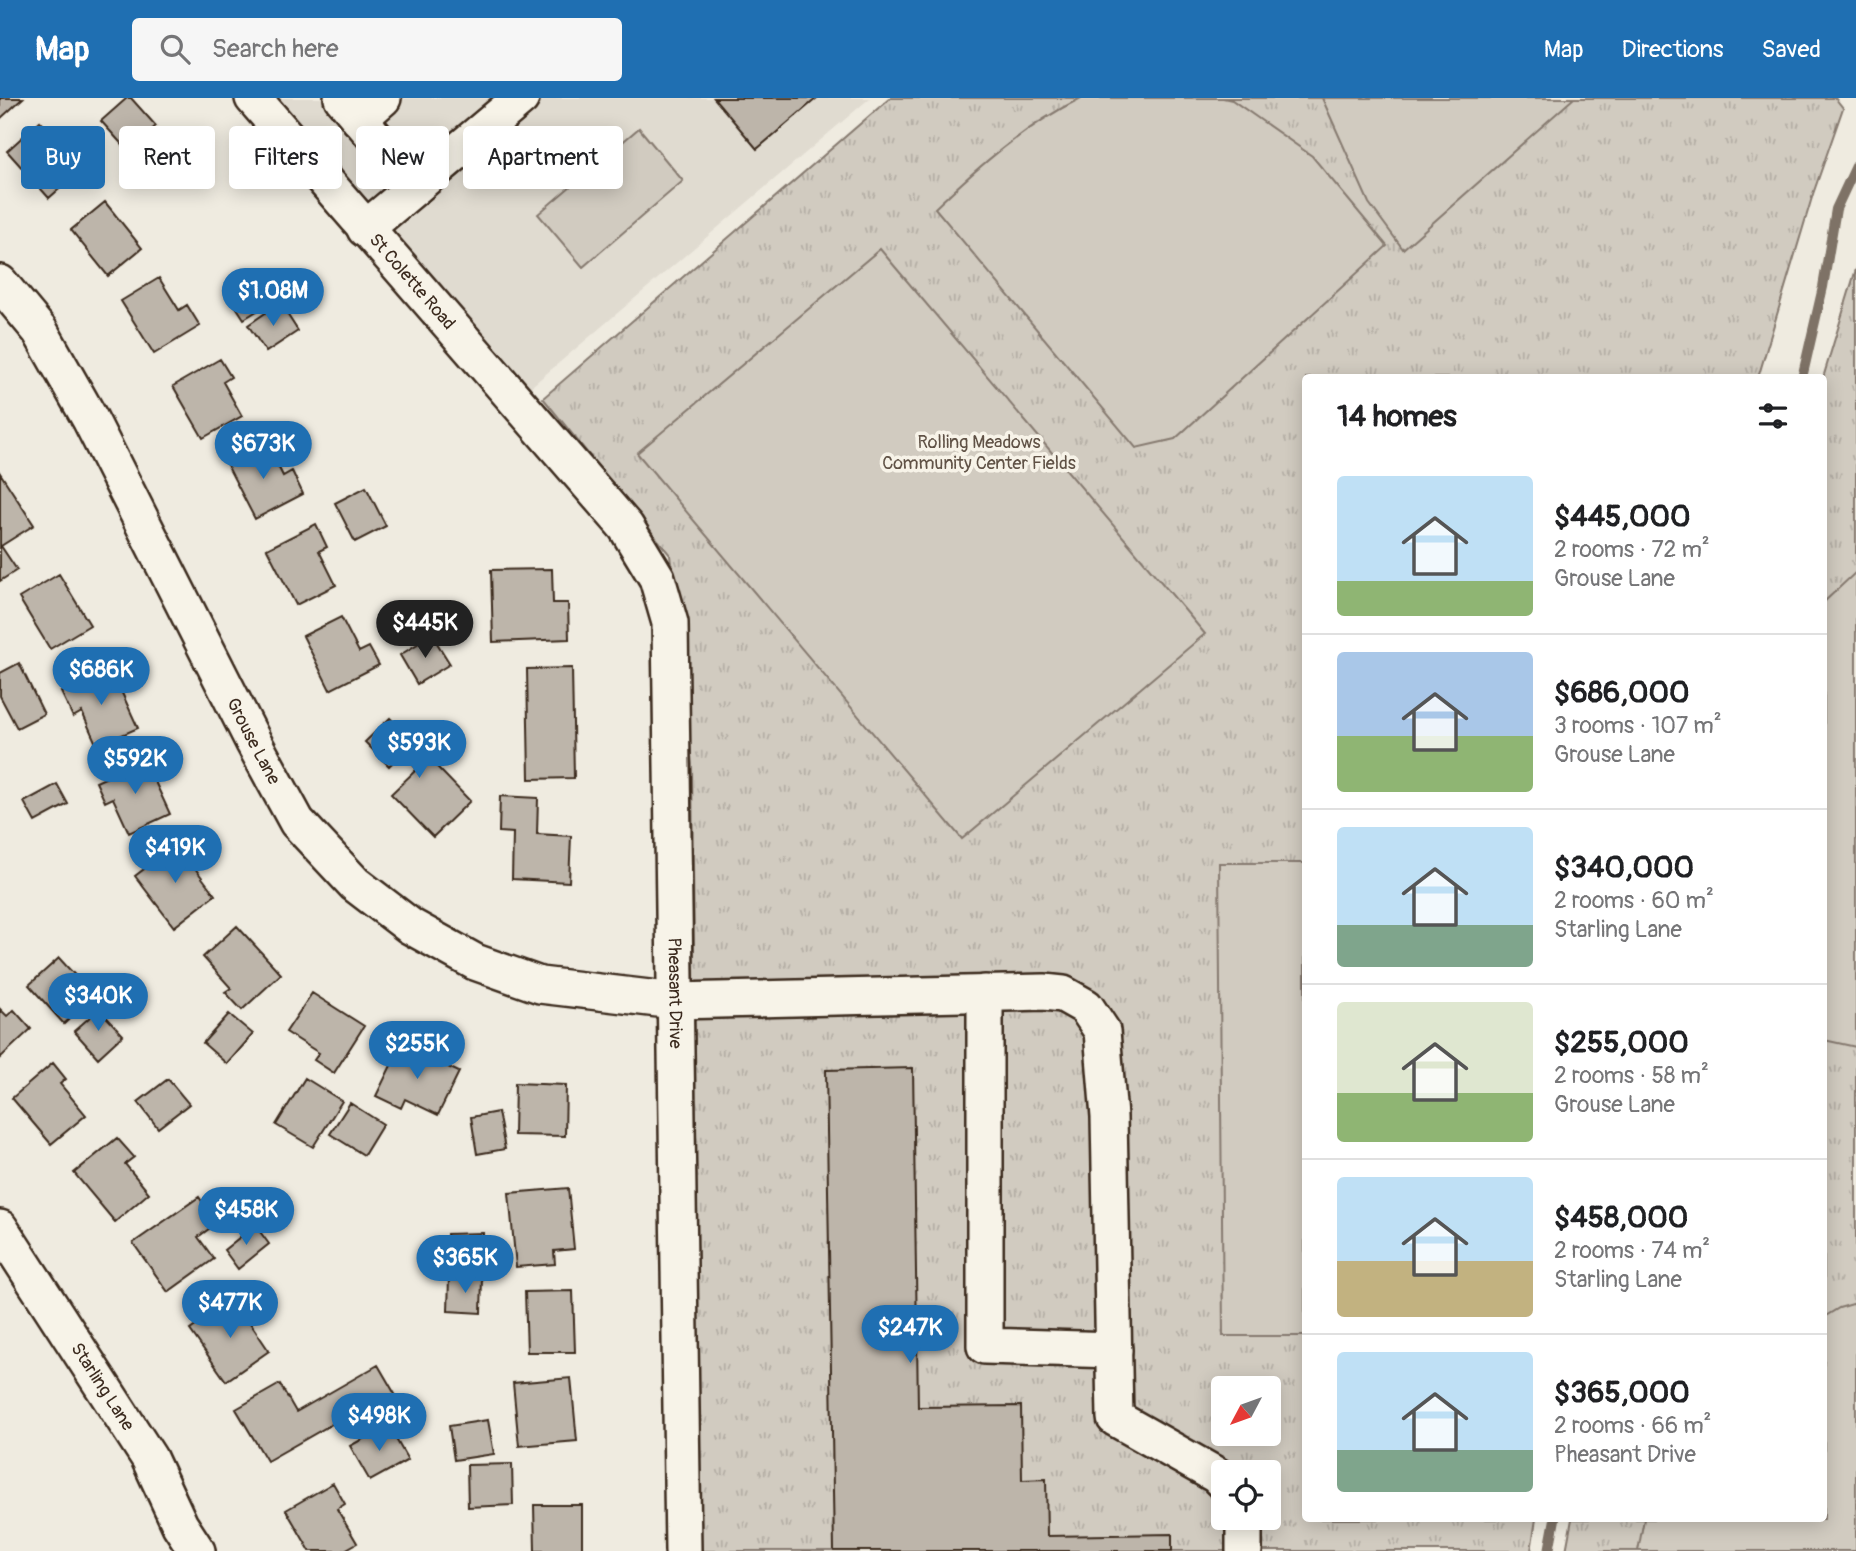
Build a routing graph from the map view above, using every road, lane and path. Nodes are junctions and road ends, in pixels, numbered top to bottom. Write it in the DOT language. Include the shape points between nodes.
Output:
graph roads {
  1 [pos="253,98"];
  2 [pos="521,98"];
  3 [pos="362,105"];
  4 [pos="376,126"];
  5 [pos="449,158"];
  6 [pos="412,189"];
  7 [pos="365,229"];
  8 [pos="0,283"];
  9 [pos="571,467"];
  10 [pos="985,993"];
  11 [pos="675,1001"];
  12 [pos="0,1228"];
  13 [pos="1114,1350"];
  14 [pos="1211,1472"];
  15 [pos="1244,1530"];
  16 [pos="197,1551"];
  17 [pos="683,1551"];
  18 [pos="1244,1551"];
  1 -- 7 [label="street, St Colette Road"];
  2 -- 5 [label="street"];
  3 -- 4 [label="street"];
  6 -- 7 [label="street"];
  7 -- 9 [label="street, St Colette Road"];
  8 -- 11 [label="street, Grouse Lane" via="40,331 90,419 297,822 355,884 410,926 475,962 540,985"];
  9 -- 11 [label="street, Pheasant Drive" via="626,527 657,578 670,623"];
  10 -- 11 [label="street, Grouse Lane"];
  10 -- 13 [label="street, Grouse Lane" via="1063,994 1086,1007 1102,1031 1109,1117"];
  10 -- 13 [label="street" via="985,1346"];
  11 -- 17 [label="street, Pheasant Drive"];
  12 -- 16 [label="street, Starling Lane" via="149,1458"];
  13 -- 14 [label="street, Grouse Lane" via="1115,1418"];
  15 -- 18 [label="street"];
}
